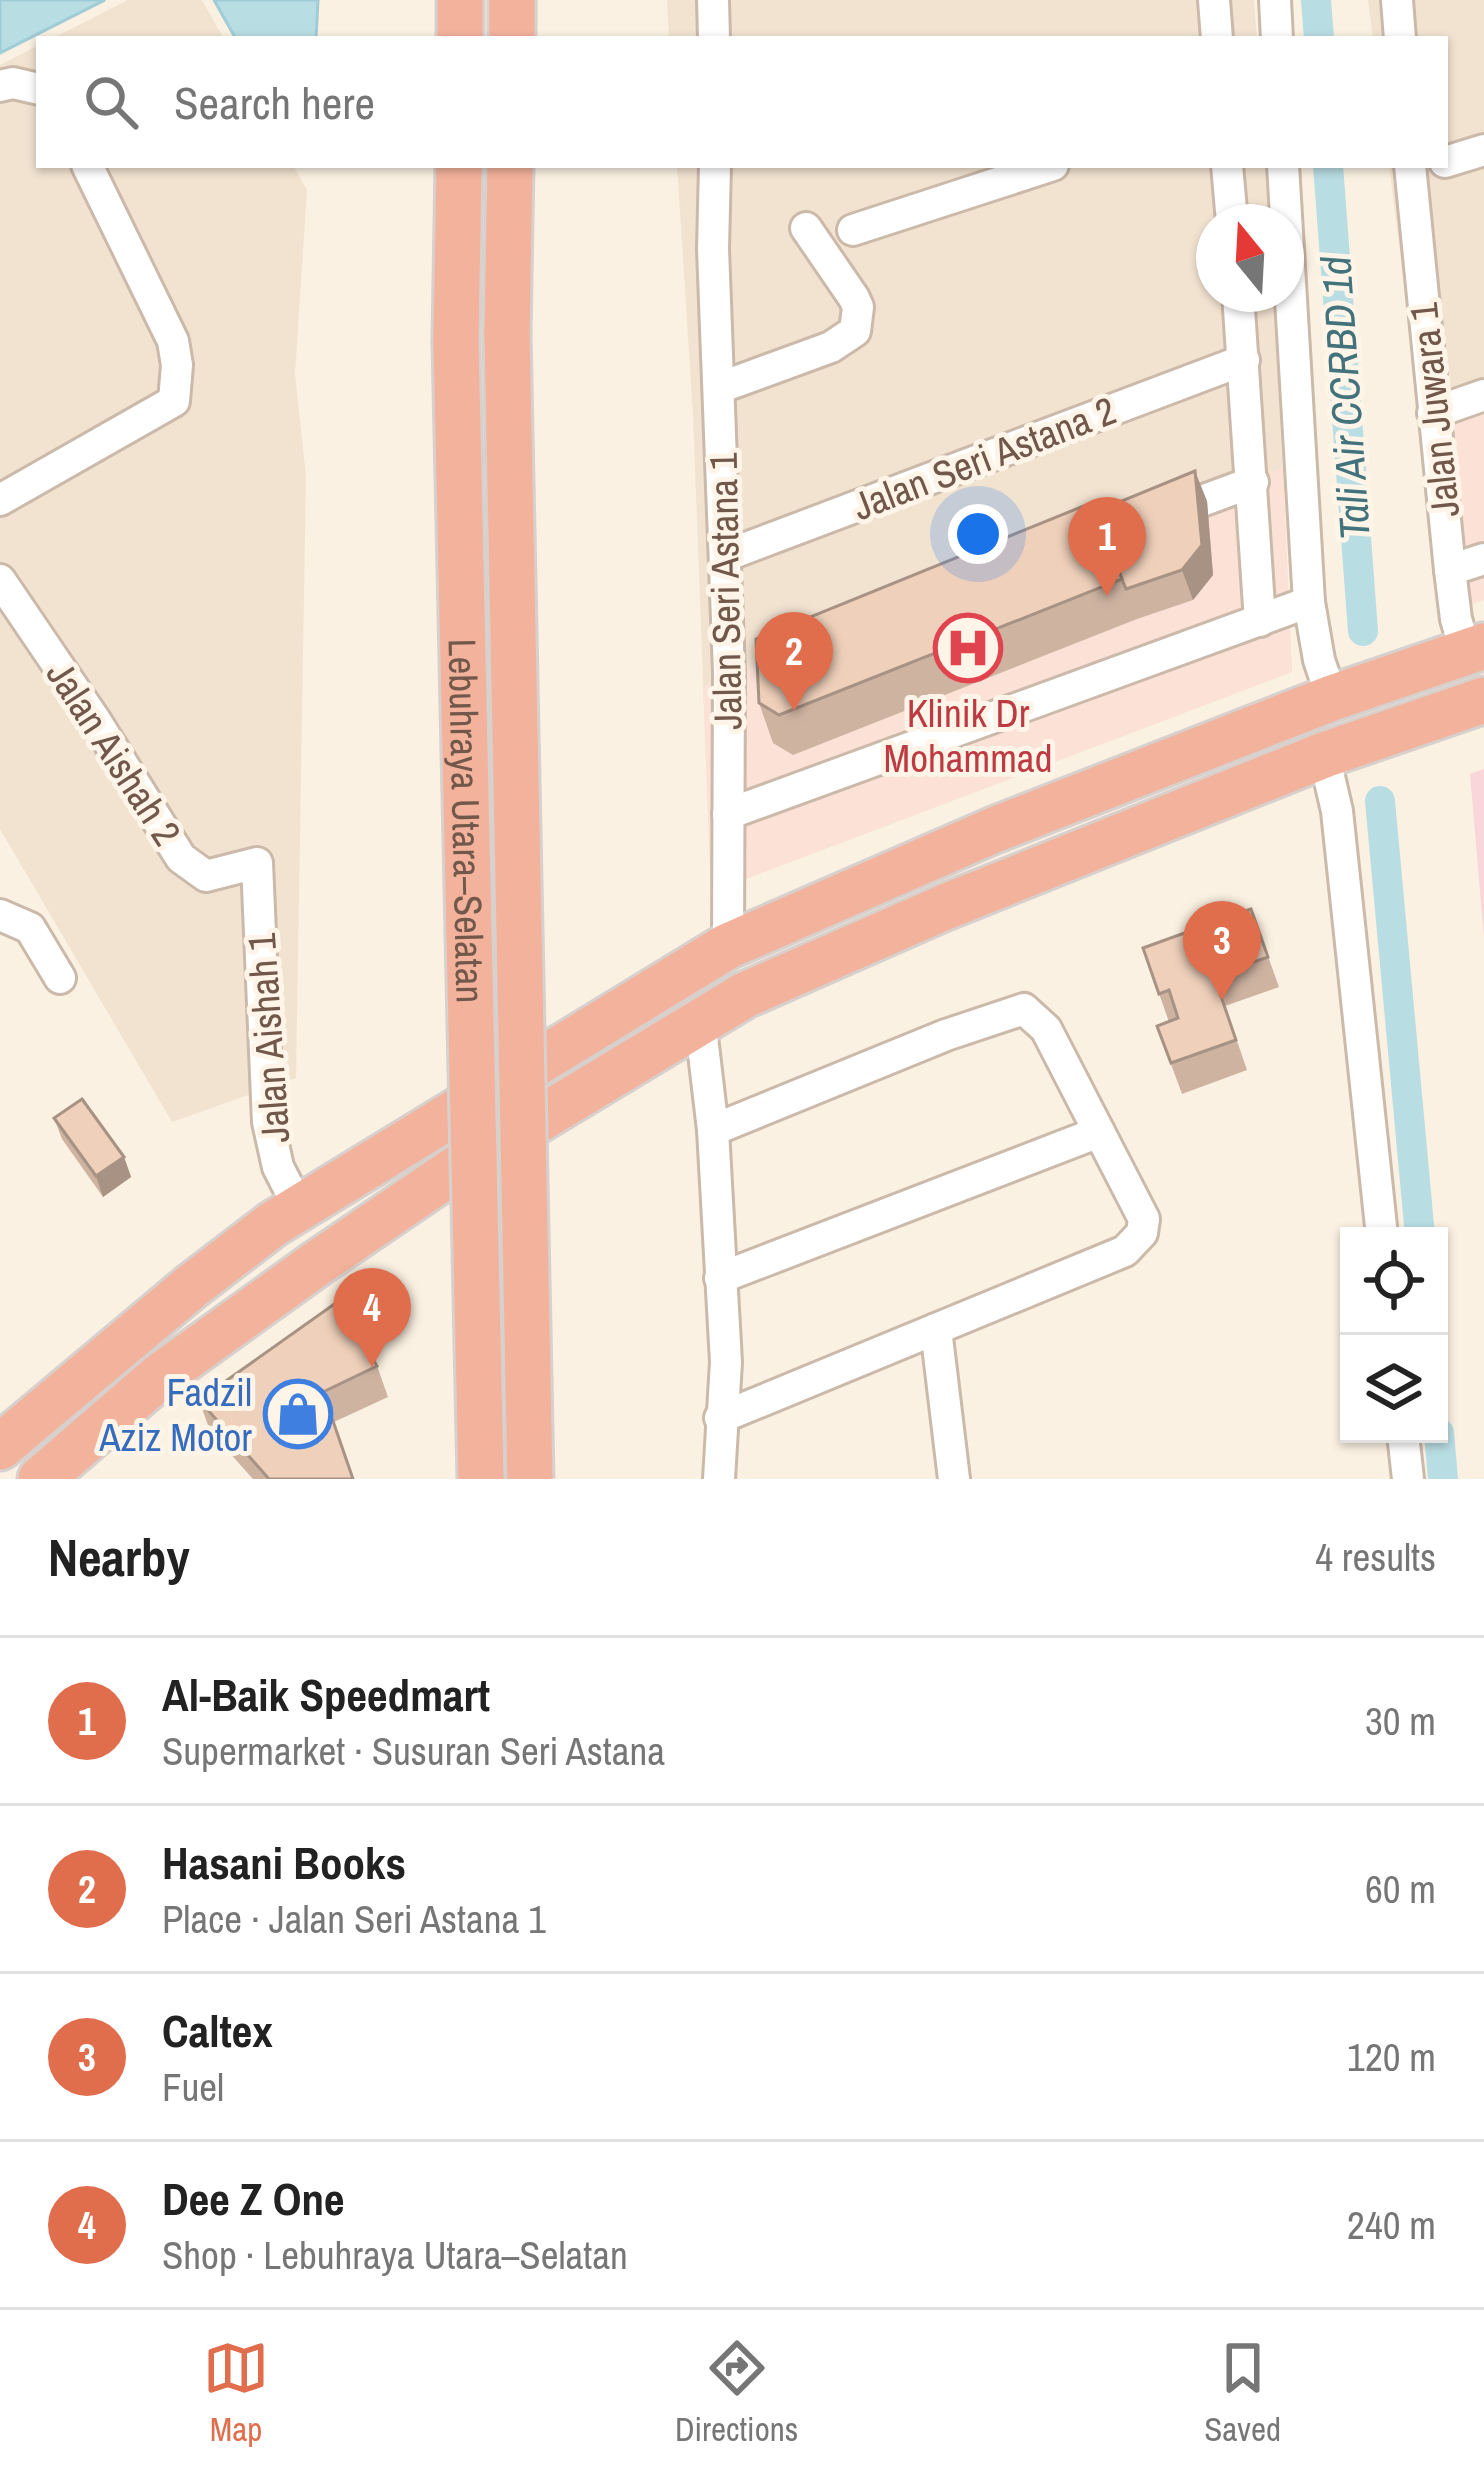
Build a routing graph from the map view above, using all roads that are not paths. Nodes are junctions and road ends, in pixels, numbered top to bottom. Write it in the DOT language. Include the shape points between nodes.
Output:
graph roads {
  1 [pos="460,0"];
  2 [pos="512,0"];
  3 [pos="713,0"];
  4 [pos="1214,0"];
  5 [pos="1275,0"];
  6 [pos="1397,0"];
  7 [pos="460,36"];
  8 [pos="512,36"];
  9 [pos="714,36"];
  10 [pos="1217,36"];
  11 [pos="1277,36"];
  12 [pos="1400,36"];
  13 [pos="0,86"];
  14 [pos="36,88"];
  15 [pos="1484,150"];
  16 [pos="1448,161"];
  17 [pos="88,168"];
  18 [pos="459,168"];
  19 [pos="510,168"];
  20 [pos="715,168"];
  21 [pos="1034,168"];
  22 [pos="1227,168"];
  23 [pos="1283,168"];
  24 [pos="1417,168"];
  25 [pos="1003,173"];
  26 [pos="1230,204"];
  27 [pos="806,227"];
  28 [pos="853,230"];
  29 [pos="1240,312"];
  30 [pos="1244,360"];
  31 [pos="719,388"];
  32 [pos="1484,395"];
  33 [pos="1433,412"];
  34 [pos="1253,482"];
  35 [pos="0,500"];
  36 [pos="1144,522"];
  37 [pos="725,556"];
  38 [pos="1484,559"];
  39 [pos="1450,570"];
  40 [pos="0,580"];
  41 [pos="1310,602"];
  42 [pos="1260,621"];
  43 [pos="1475,649"];
  44 [pos="1332,698"];
  45 [pos="1484,700"];
  46 [pos="1324,755"];
  47 [pos="728,814"];
  48 [pos="257,863"];
  49 [pos="0,915"];
  50 [pos="728,946"];
  51 [pos="60,978"];
  52 [pos="700,1020"];
  53 [pos="713,1130"];
  54 [pos="1099,1132"];
  55 [pos="299,1208"];
  56 [pos="1381,1227"];
  57 [pos="719,1278"];
  58 [pos="936,1329"];
  59 [pos="720,1418"];
  60 [pos="1404,1443"];
  61 [pos="0,1447"];
  62 [pos="41,1479"];
  63 [pos="481,1479"];
  64 [pos="530,1479"];
  65 [pos="719,1479"];
  66 [pos="955,1479"];
  67 [pos="1408,1479"];
  1 -- 7 [label="highway"];
  2 -- 8 [label="highway"];
  3 -- 9 [label="street"];
  4 -- 10 [label="street"];
  5 -- 11 [label="street"];
  6 -- 12 [label="street"];
  13 -- 14 [label="street"];
  15 -- 16 [label="street"];
  17 -- 35 [label="street" via="169,329 174,401"];
  18 -- 63 [label="highway, Lebuhraya Utara–Selatan, bridge"];
  19 -- 64 [label="highway, Lebuhraya Utara–Selatan, bridge"];
  20 -- 31 [label="street, Jalan Seri Astana 1"];
  21 -- 25 [label="street"];
  22 -- 26 [label="street"];
  23 -- 41 [label="street"];
  24 -- 33 [label="street, Jalan Juwara 1"];
  25 -- 28 [label="street"];
  27 -- 31 [label="street" via="854,298 855,331"];
  29 -- 30 [label="street"];
  30 -- 34 [label="street"];
  30 -- 37 [label="street, Jalan Seri Astana 2"];
  31 -- 37 [label="street, Jalan Seri Astana 1"];
  32 -- 33 [label="street"];
  33 -- 39 [label="street, Jalan Juwara 1"];
  34 -- 36 [label="street"];
  34 -- 42 [label="street"];
  37 -- 47 [label="street, Jalan Seri Astana 1" via="740,669"];
  38 -- 39 [label="street"];
  39 -- 43 [label="street, Jalan Juwara 1" via="1456,620"];
  40 -- 48 [label="street, Jalan Aishah 2" via="181,858 206,876"];
  41 -- 42 [label="street"];
  41 -- 44 [label="street"];
  42 -- 47 [label="street"];
  43 -- 44 [label="highway"];
  44 -- 50 [label="highway" via="994,830"];
  45 -- 46 [label="highway"];
  46 -- 52 [label="highway" via="945,907"];
  46 -- 56 [label="street" via="1337,812"];
  47 -- 50 [label="street, Jalan Seri Astana 1"];
  48 -- 55 [label="street, Jalan Aishah 1" via="268,1122"];
  49 -- 51 [label="street" via="30,928"];
  50 -- 55 [label="highway"];
  52 -- 53 [label="street"];
  52 -- 62 [label="highway" via="319,1262 159,1377"];
  53 -- 54 [label="street" via="1024,1009 1046,1029"];
  53 -- 57 [label="street"];
  54 -- 57 [label="street"];
  54 -- 58 [label="street" via="1144,1219 1142,1233 1125,1251"];
  55 -- 61 [label="highway"];
  57 -- 59 [label="street" via="726,1362"];
  58 -- 59 [label="street"];
  58 -- 66 [label="street"];
  59 -- 65 [label="street"];
  60 -- 67 [label="street"];
}
